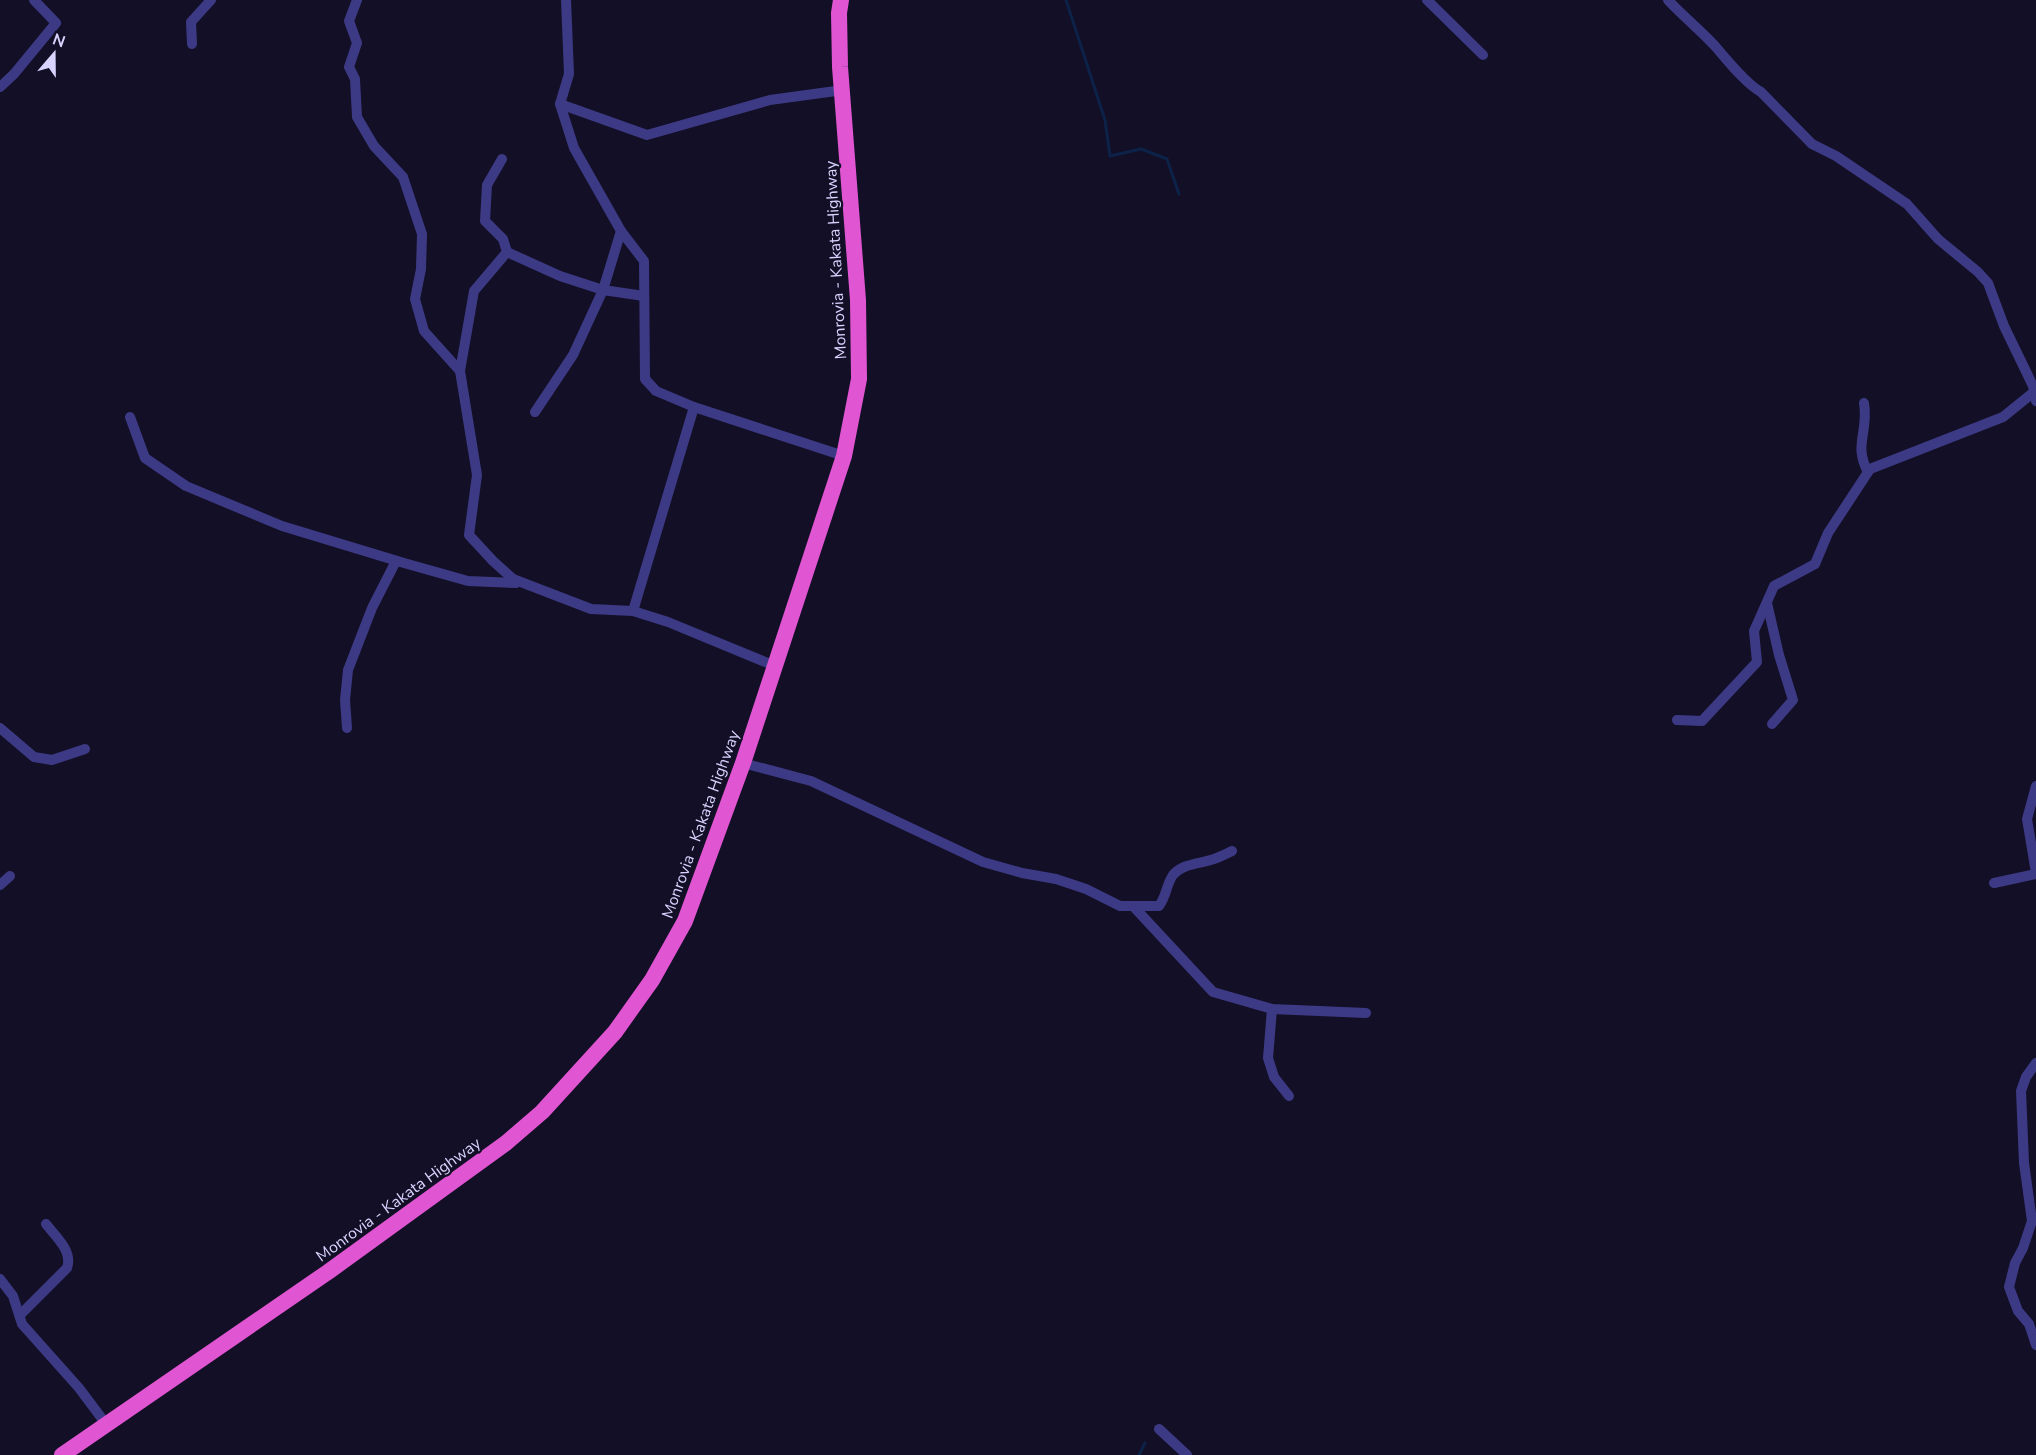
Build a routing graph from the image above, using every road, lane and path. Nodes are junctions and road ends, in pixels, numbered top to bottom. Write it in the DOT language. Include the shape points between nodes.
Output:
graph roads {
  1 [pos="34,0"];
  2 [pos="211,0"];
  3 [pos="357,0"];
  4 [pos="566,0"];
  5 [pos="841,0"];
  6 [pos="1427,0"];
  7 [pos="1668,0"];
  8 [pos="192,44"];
  9 [pos="1483,55"];
  10 [pos="0,87"];
  11 [pos="843,90"];
  12 [pos="561,104"];
  13 [pos="502,159"];
  14 [pos="621,231"];
  15 [pos="507,252"];
  16 [pos="603,290"];
  17 [pos="644,296"];
  18 [pos="460,371"];
  19 [pos="2035,397"];
  20 [pos="1864,404"];
  21 [pos="694,407"];
  22 [pos="535,412"];
  23 [pos="130,417"];
  24 [pos="844,456"];
  25 [pos="1868,472"];
  26 [pos="396,561"];
  27 [pos="516,583"];
  28 [pos="1767,603"];
  29 [pos="633,611"];
  30 [pos="775,666"];
  31 [pos="1677,720"];
  32 [pos="1772,724"];
  33 [pos="0,728"];
  34 [pos="347,728"];
  35 [pos="85,749"];
  36 [pos="743,762"];
  37 [pos="2036,786"];
  38 [pos="1232,851"];
  39 [pos="2036,873"];
  40 [pos="10,876"];
  41 [pos="1994,883"];
  42 [pos="0,885"];
  43 [pos="1133,906"];
  44 [pos="1272,1010"];
  45 [pos="1366,1012"];
  46 [pos="2036,1063"];
  47 [pos="1289,1096"];
  48 [pos="46,1224"];
  49 [pos="0,1279"];
  50 [pos="20,1315"];
  51 [pos="2036,1345"];
  52 [pos="106,1424"];
  53 [pos="1159,1429"];
  54 [pos="62,1455"];
  55 [pos="1187,1455"];
  1 -- 10 [label="street" via="56,23"];
  2 -- 8 [label="street" via="191,22"];
  3 -- 18 [label="street" via="349,21 357,43 349,67 355,79 357,117 374,146 403,177 423,234 416,299 424,331"];
  4 -- 12 [label="street" via="569,74"];
  5 -- 11 [label="highway, Monrovia - Kakata Highway"];
  6 -- 9 [label="street"];
  7 -- 19 [label="street" via="1812,144 1896,195 1938,239 1978,272 1988,283"];
  11 -- 12 [label="street" via="770,100 647,135"];
  11 -- 24 [label="highway, Monrovia - Kakata Highway" via="858,300 859,379"];
  12 -- 14 [label="street" via="574,148"];
  13 -- 15 [label="street" via="487,185 485,221 502,239"];
  14 -- 16 [label="street"];
  14 -- 17 [label="street" via="644,261"];
  15 -- 16 [label="street"];
  15 -- 18 [label="street" via="474,291"];
  16 -- 17 [label="street"];
  16 -- 22 [label="street" via="573,355"];
  17 -- 21 [label="street" via="645,378 656,391"];
  18 -- 29 [label="street" via="477,475 469,535 513,579 591,609"];
  19 -- 25 [label="street" via="2003,417"];
  20 -- 25 [label="street" via="1866,420 1860,448"];
  21 -- 24 [label="street"];
  21 -- 29 [label="street"];
  23 -- 26 [label="street" via="145,458 186,486 282,526"];
  24 -- 30 [label="highway, Monrovia - Kakata Highway"];
  25 -- 28 [label="street" via="1828,533 1815,564 1774,586"];
  26 -- 27 [label="street" via="468,581"];
  26 -- 34 [label="street" via="372,608 348,670"];
  28 -- 31 [label="street" via="1754,631 1757,662 1702,721"];
  28 -- 32 [label="street" via="1793,700"];
  29 -- 30 [label="street"];
  30 -- 36 [label="highway, Monrovia - Kakata Highway"];
  33 -- 35 [label="street" via="34,757 52,760"];
  36 -- 43 [label="street" via="811,781 983,862 1056,879 1120,906"];
  36 -- 52 [label="highway, Monrovia - Kakata Highway" via="685,921 652,980 615,1032 542,1112 432,1198"];
  37 -- 39 [label="street" via="2027,819"];
  38 -- 43 [label="street" via="1175,872 1159,906"];
  39 -- 41 [label="street"];
  40 -- 42 [label="street"];
  43 -- 44 [label="street" via="1213,992"];
  44 -- 45 [label="street"];
  44 -- 47 [label="street" via="1268,1058 1274,1077"];
  46 -- 51 [label="street" via="2021,1091 2024,1163 2032,1221 2008,1287"];
  48 -- 50 [label="street" via="68,1252 69,1262"];
  49 -- 50 [label="street"];
  50 -- 52 [label="street" via="22,1324"];
  52 -- 54 [label="highway, Monrovia - Kakata Highway"];
  53 -- 55 [label="street"];
}
